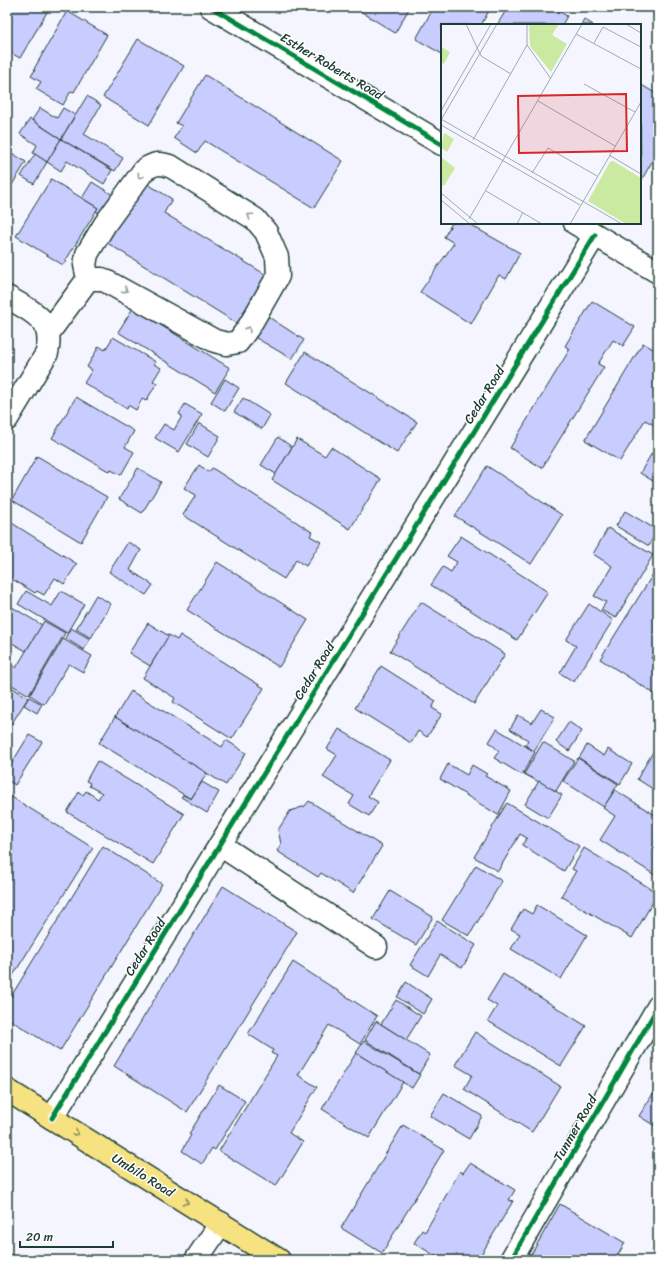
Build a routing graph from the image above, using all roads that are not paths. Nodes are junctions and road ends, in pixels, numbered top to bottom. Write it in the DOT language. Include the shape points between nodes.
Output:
graph roads {
  1 [pos="211,7"];
  2 [pos="441,143"];
  3 [pos="577,224"];
  4 [pos="596,235"];
  5 [pos="658,272"];
  6 [pos="88,279"];
  7 [pos="7,296"];
  8 [pos="49,332"];
  9 [pos="7,419"];
  10 [pos="220,845"];
  11 [pos="376,947"];
  12 [pos="658,1007"];
  13 [pos="7,1090"];
  14 [pos="52,1118"];
  15 [pos="220,1223"];
  16 [pos="196,1260"];
  17 [pos="279,1260"];
  18 [pos="511,1260"];
  1 -- 2 [label="street, Esther Roberts Road"];
  3 -- 4 [label="street"];
  4 -- 5 [label="street"];
  4 -- 10 [label="street, Cedar Road"];
  6 -- 6 [label="street, one-way" via="102,279 215,341 227,344 238,342 254,319 278,276 277,257 266,232 255,219 162,162 144,170 105,224 87,254"];
  6 -- 8 [label="street"];
  7 -- 8 [label="street" via="38,315"];
  8 -- 9 [label="street" via="47,353"];
  10 -- 11 [label="street"];
  10 -- 14 [label="street, Cedar Road"];
  12 -- 18 [label="street, Tunmer Road"];
  13 -- 14 [label="main road, Umbilo Road"];
  14 -- 15 [label="main road, Umbilo Road, one-way"];
  15 -- 16 [label="street"];
  15 -- 17 [label="main road, Umbilo Road"];
}
